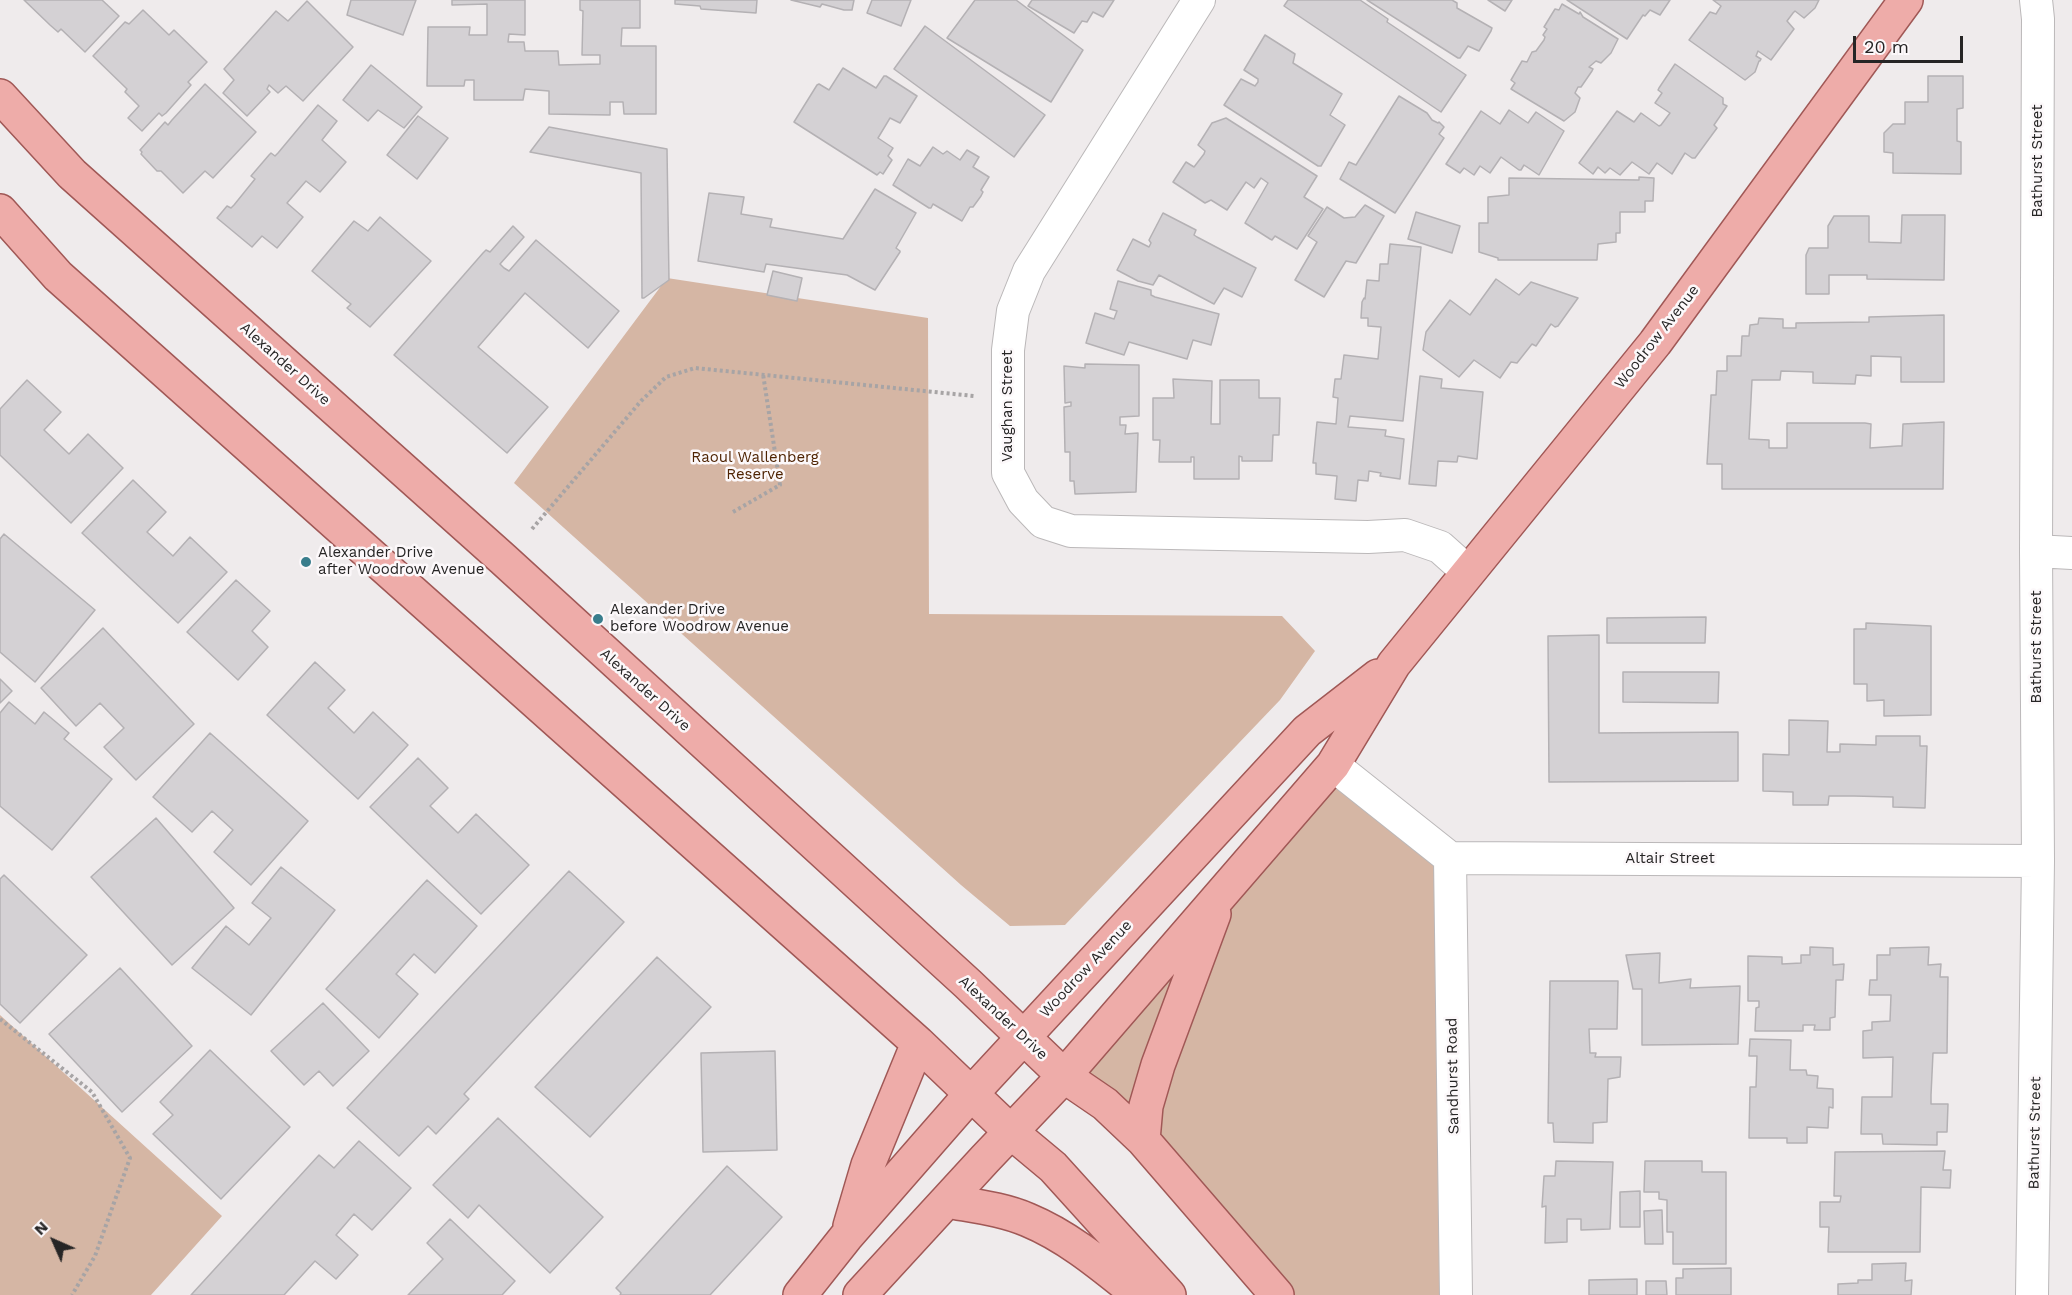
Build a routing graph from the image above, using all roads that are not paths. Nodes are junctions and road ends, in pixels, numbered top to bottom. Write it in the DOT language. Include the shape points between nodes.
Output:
graph roads {
  1 [pos="1199,0"];
  2 [pos="1906,0"];
  3 [pos="2036,0"];
  4 [pos="0,96"];
  5 [pos="0,211"];
  6 [pos="2036,551"];
  7 [pos="2072,553"];
  8 [pos="1468,572"];
  9 [pos="1394,664"];
  10 [pos="1333,765"];
  11 [pos="1450,858"];
  12 [pos="2038,861"];
  13 [pos="1221,892"];
  14 [pos="1023,1036"];
  15 [pos="918,1043"];
  16 [pos="1064,1076"];
  17 [pos="970,1094"];
  18 [pos="1011,1131"];
  19 [pos="1143,1140"];
  20 [pos="947,1201"];
  21 [pos="846,1237"];
  22 [pos="800,1295"];
  23 [pos="860,1295"];
  24 [pos="1139,1295"];
  25 [pos="1169,1295"];
  26 [pos="1277,1295"];
  27 [pos="1456,1295"];
  28 [pos="2032,1295"];
  1 -- 8 [label="street, Vaughan Street" via="1029,271 1013,311 1008,350 1008,473 1023,501 1043,522 1071,531 1405,535 1440,547"];
  2 -- 8 [label="main road, Woodrow Avenue" via="1655,343"];
  3 -- 6 [label="street, Bathurst Street"];
  4 -- 14 [label="main road, Alexander Drive" via="72,174 503,559"];
  5 -- 15 [label="main road" via="58,276"];
  6 -- 7 [label="street"];
  6 -- 12 [label="street, Bathurst Street"];
  8 -- 9 [label="main road, Woodrow Avenue"];
  9 -- 10 [label="main road, Woodrow Avenue"];
  9 -- 14 [label="main road, Woodrow Avenue" via="1307,731"];
  10 -- 11 [label="street"];
  10 -- 13 [label="main road, Woodrow Avenue"];
  11 -- 12 [label="street, Altair Street"];
  11 -- 27 [label="street, Sandhurst Road"];
  12 -- 28 [label="street, Bathurst Street"];
  13 -- 16 [label="main road, Woodrow Avenue"];
  13 -- 19 [label="main road" via="1158,1065 1146,1106"];
  14 -- 16 [label="main road, Alexander Drive"];
  14 -- 17 [label="main road, Woodrow Avenue"];
  15 -- 17 [label="main road"];
  15 -- 21 [label="main road" via="868,1165"];
  16 -- 18 [label="main road, Woodrow Avenue"];
  16 -- 19 [label="main road, Alexander Drive" via="1105,1104"];
  17 -- 18 [label="main road"];
  17 -- 21 [label="main road, Woodrow Avenue"];
  18 -- 20 [label="main road, Woodrow Avenue"];
  18 -- 25 [label="main road" via="1053,1167"];
  19 -- 26 [label="main road, Alexander Drive"];
  20 -- 23 [label="main road, Woodrow Avenue"];
  20 -- 24 [label="main road" via="1005,1212 1051,1231"];
  21 -- 22 [label="main road, Woodrow Avenue"];
}
